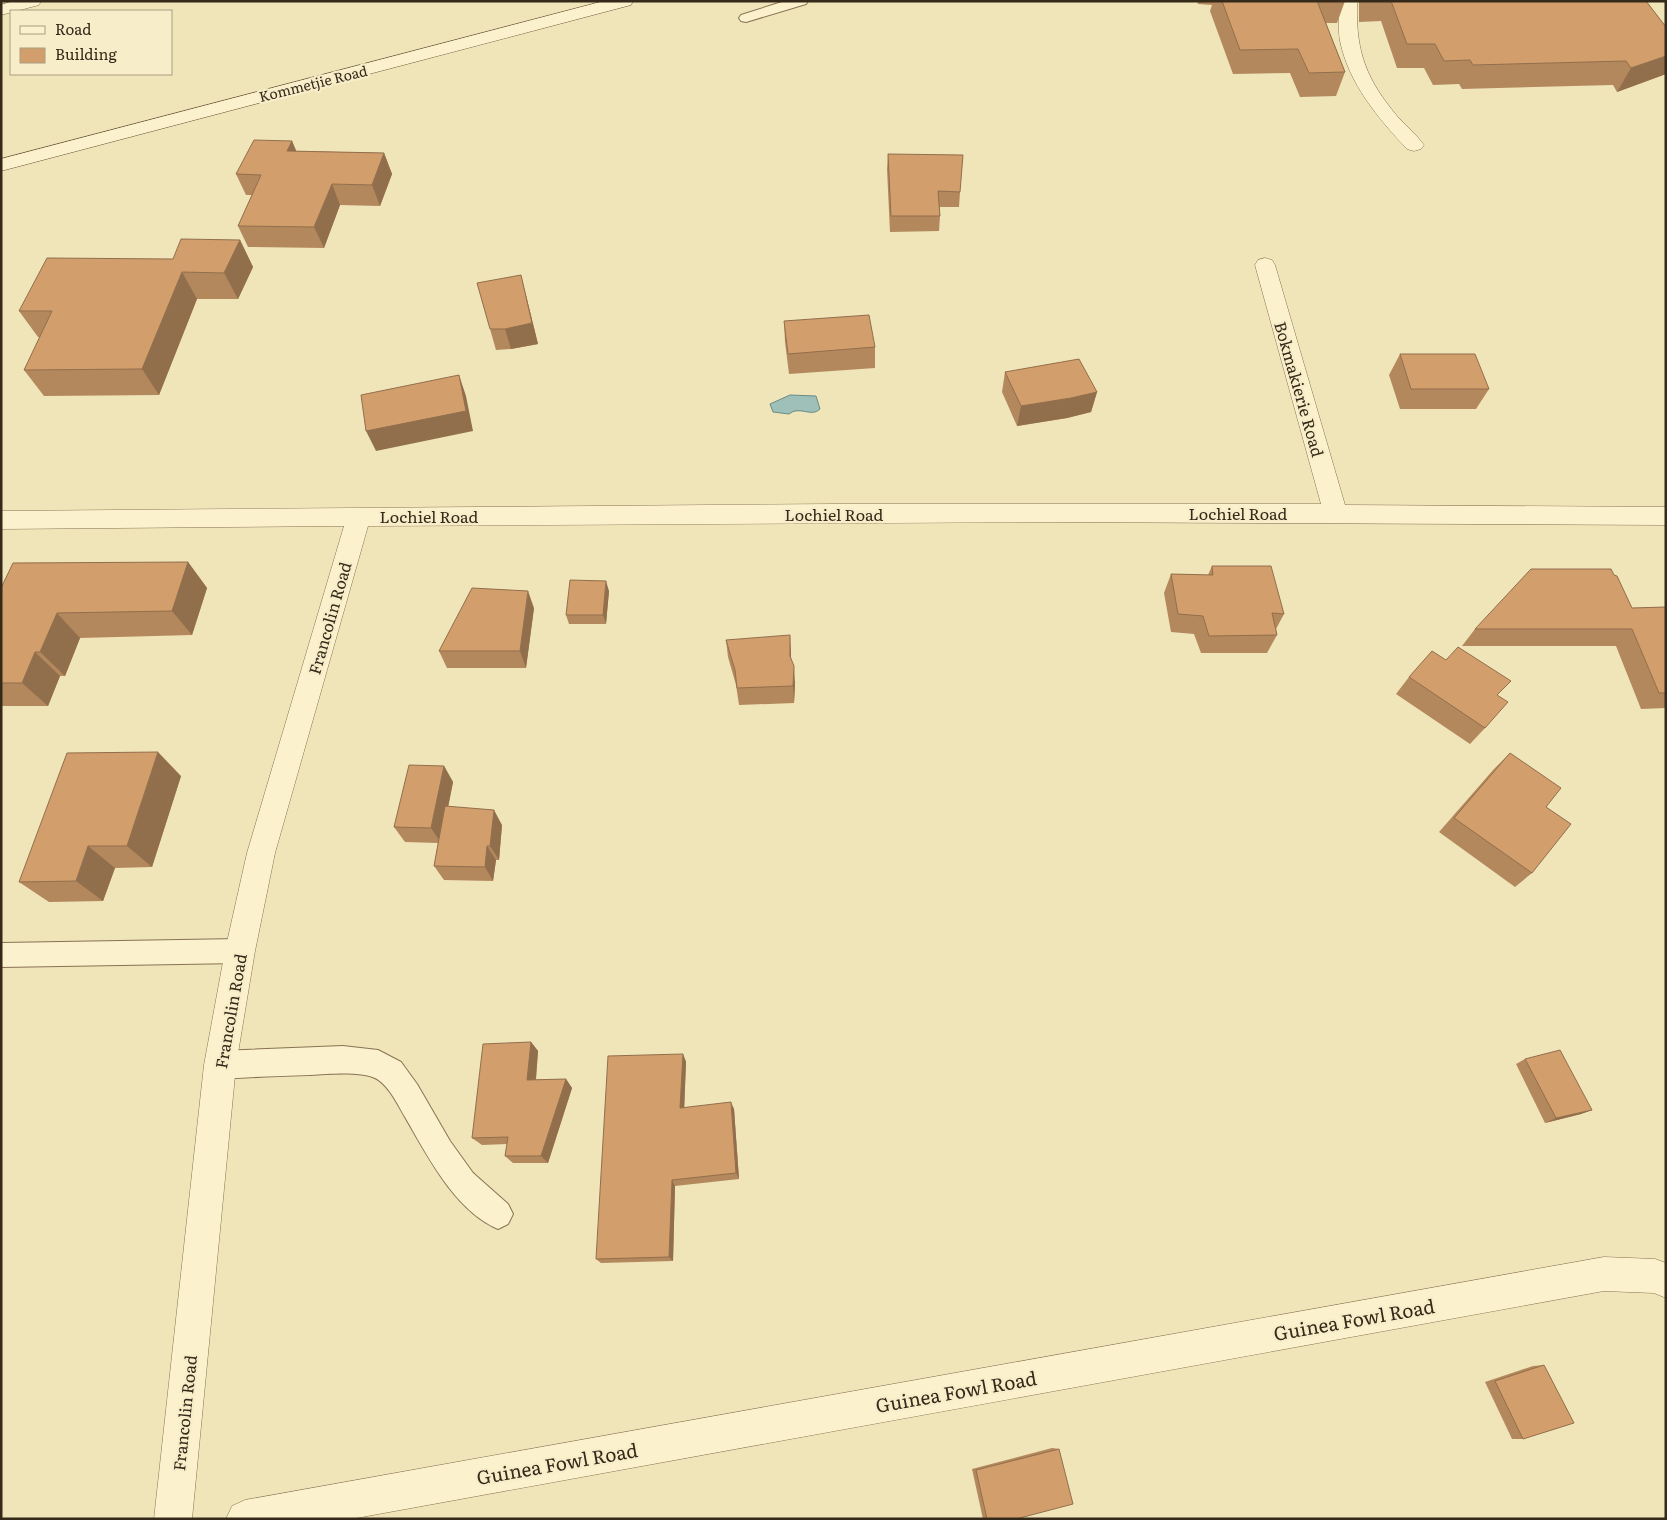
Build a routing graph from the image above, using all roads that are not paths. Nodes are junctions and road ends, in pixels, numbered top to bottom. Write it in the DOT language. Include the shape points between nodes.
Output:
graph roads {
  1 [pos="33,1"];
  2 [pos="625,1"];
  3 [pos="801,1"];
  4 [pos="1350,1"];
  5 [pos="1,10"];
  6 [pos="746,18"];
  7 [pos="1414,145"];
  8 [pos="1,165"];
  9 [pos="1265,265"];
  10 [pos="1335,512"];
  11 [pos="359,516"];
  12 [pos="1666,516"];
  13 [pos="1,520"];
  14 [pos="240,951"];
  15 [pos="1,955"];
  16 [pos="220,1065"];
  17 [pos="498,1214"];
  18 [pos="1666,1281"];
  19 [pos="173,1519"];
  20 [pos="245,1519"];
  1 -- 5 [label="street"];
  2 -- 8 [label="street, Kommetjie Road"];
  3 -- 6 [label="lane"];
  4 -- 7 [label="street" via="1348,39 1356,67 1370,94"];
  9 -- 10 [label="street, Bokmakierie Road"];
  10 -- 11 [label="street, Lochiel Road"];
  10 -- 12 [label="street, Lochiel Road"];
  11 -- 13 [label="street, Lochiel Road"];
  11 -- 14 [label="street, Francolin Road" via="261,853"];
  14 -- 15 [label="lane"];
  14 -- 16 [label="street, Francolin Road"];
  16 -- 17 [label="lane" via="343,1060 378,1064 391,1072 407,1094 463,1183"];
  16 -- 19 [label="street, Francolin Road"];
  18 -- 20 [label="street, Guinea Fowl Road" via="1655,1276 1604,1274"];
}
